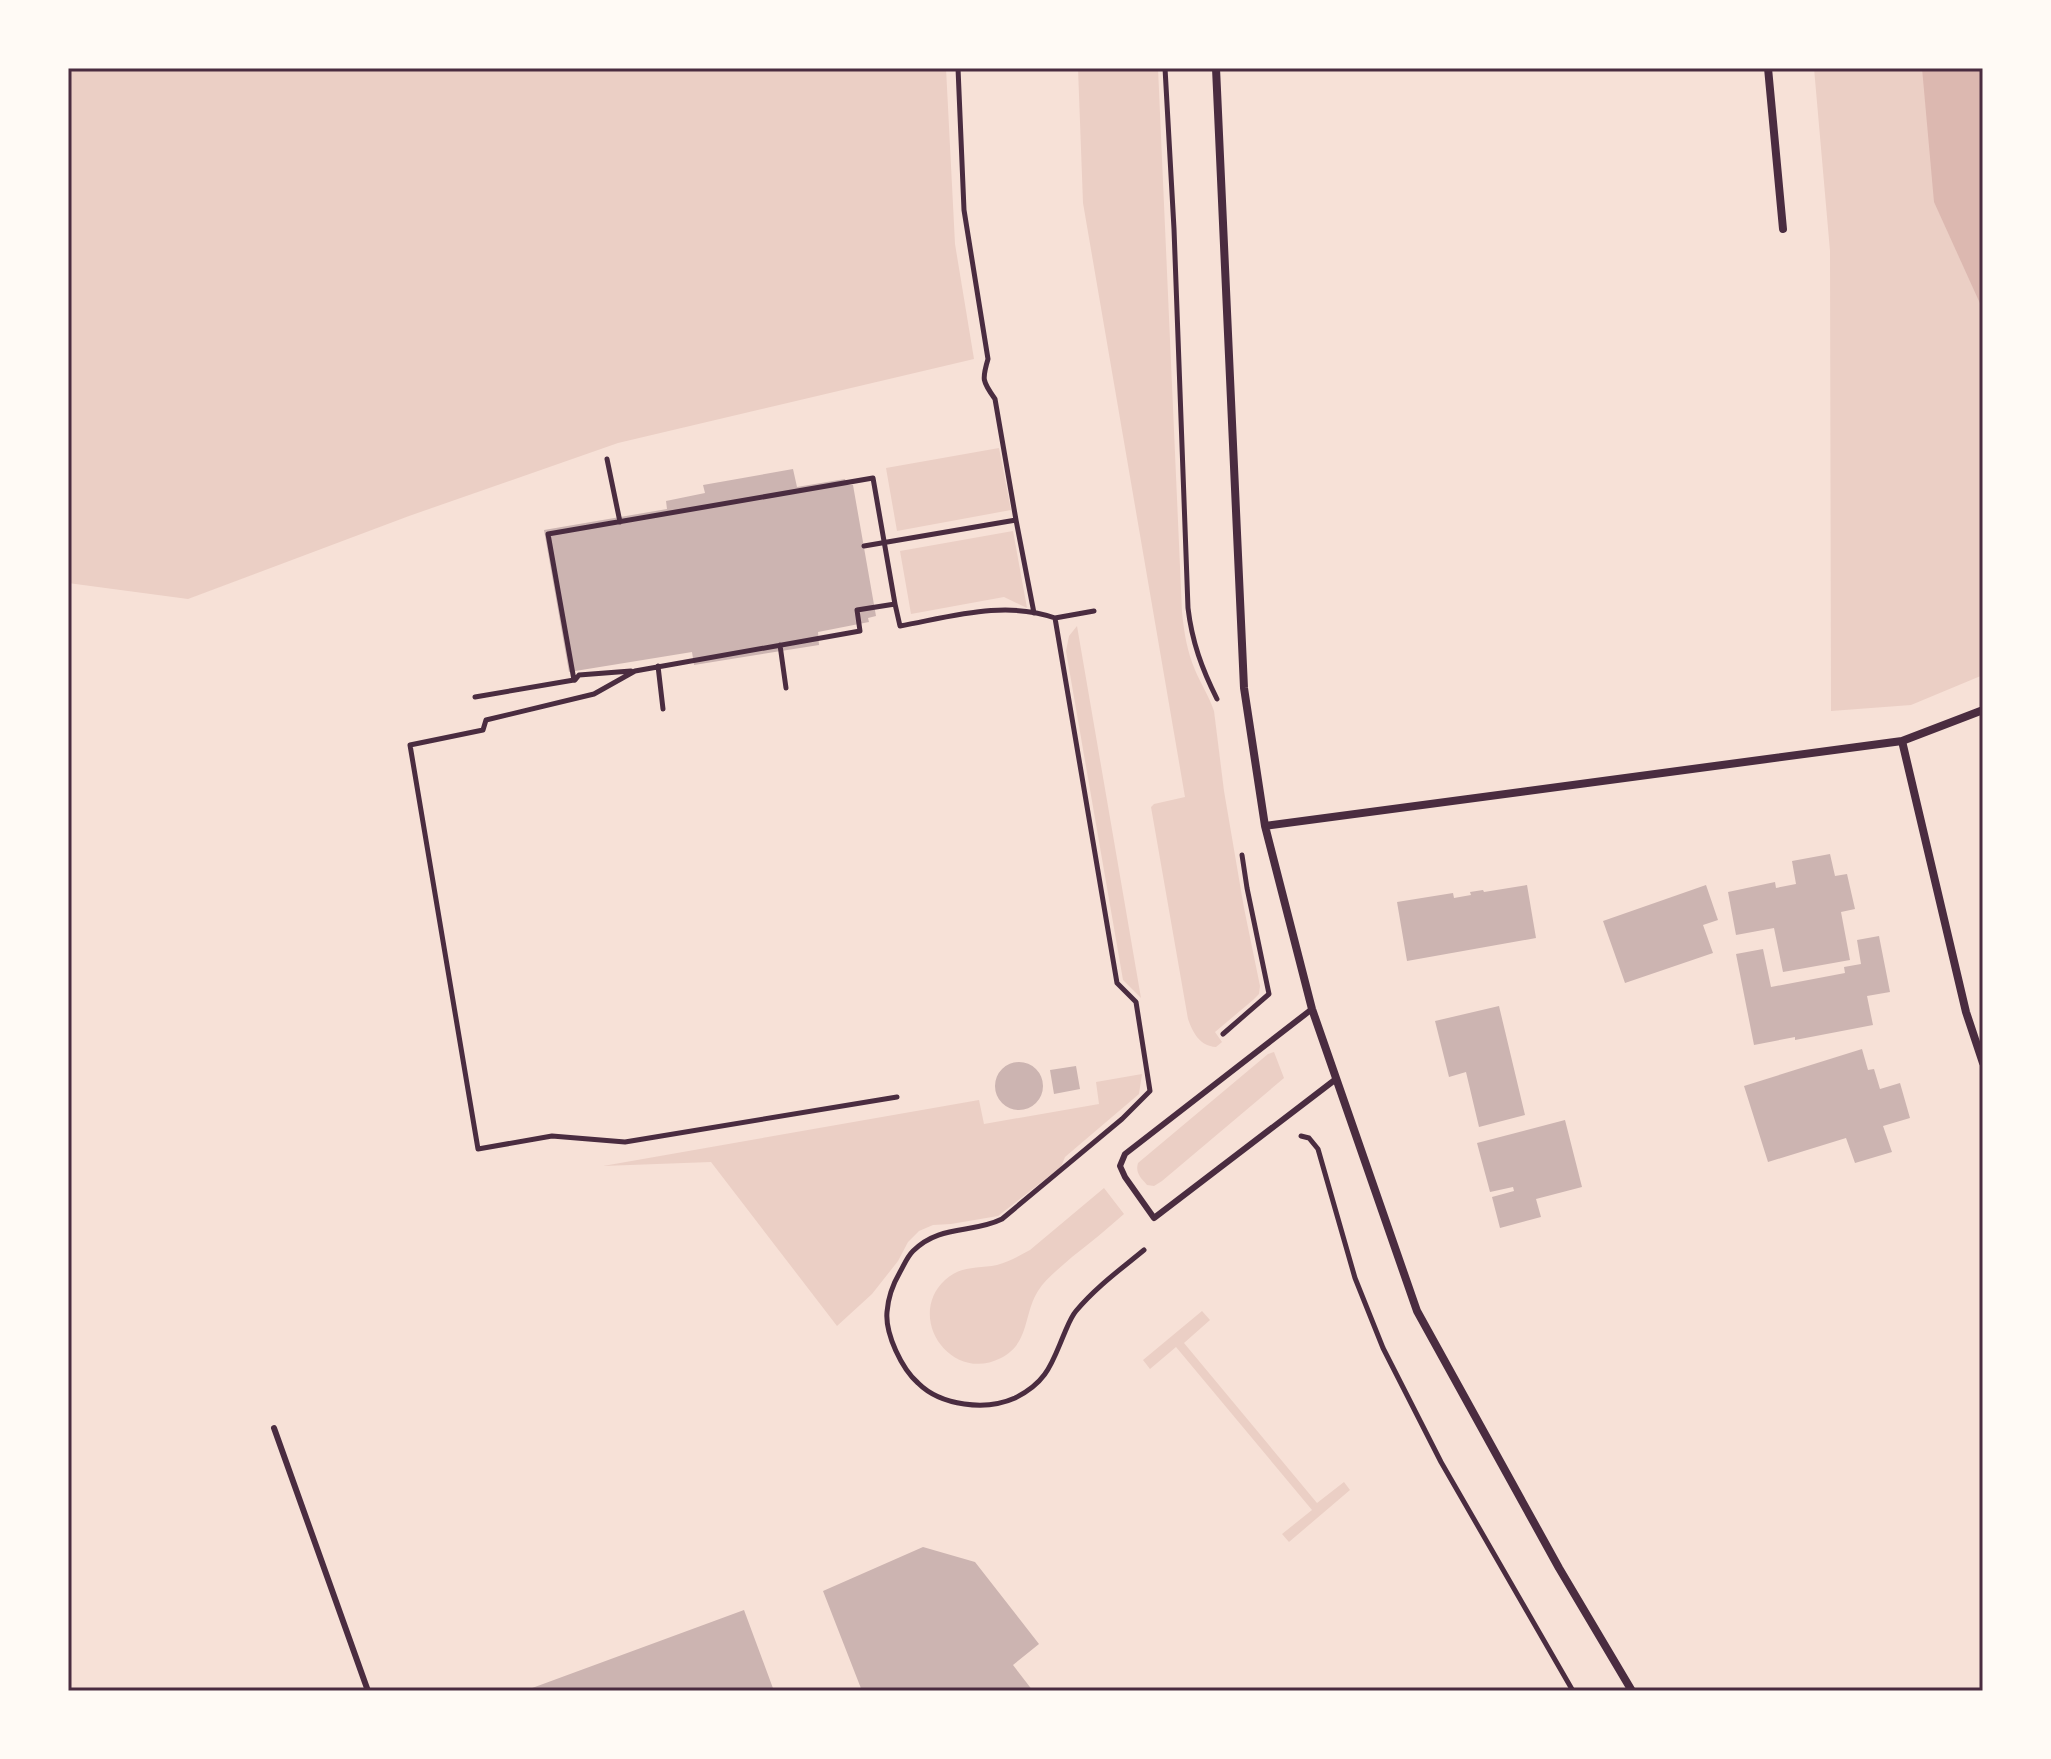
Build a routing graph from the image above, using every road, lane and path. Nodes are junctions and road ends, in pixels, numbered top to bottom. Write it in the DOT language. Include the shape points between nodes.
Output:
graph roads {
  1 [pos="958,68"];
  2 [pos="1165,68"];
  3 [pos="1216,68"];
  4 [pos="1768,68"];
  5 [pos="1783,229"];
  6 [pos="607,459"];
  7 [pos="1016,520"];
  8 [pos="620,522"];
  9 [pos="884,543"];
  10 [pos="864,546"];
  11 [pos="895,604"];
  12 [pos="1094,611"];
  13 [pos="1034,613"];
  14 [pos="1055,618"];
  15 [pos="780,645"];
  16 [pos="658,666"];
  17 [pos="635,671"];
  18 [pos="574,680"];
  19 [pos="786,688"];
  20 [pos="475,697"];
  21 [pos="1221,707"];
  22 [pos="663,709"];
  23 [pos="1983,710"];
  24 [pos="1902,741"];
  25 [pos="1265,826"];
  26 [pos="1240,843"];
  27 [pos="1312,1009"];
  28 [pos="1223,1034"];
  29 [pos="1983,1063"];
  30 [pos="1336,1079"];
  31 [pos="897,1097"];
  32 [pos="1289,1136"];
  33 [pos="1144,1250"];
  34 [pos="274,1428"];
  35 [pos="368,1691"];
  36 [pos="1573,1691"];
  37 [pos="1632,1691"];
  1 -- 7 [label="path" via="964,210 988,359 983,377 995,399"];
  2 -- 21 [label="path" via="1188,608 1198,659"];
  3 -- 25 [label="street" via="1244,688"];
  4 -- 5 [label="street"];
  6 -- 8 [label="path"];
  7 -- 9 [label="path"];
  7 -- 13 [label="path"];
  8 -- 9 [label="path" via="873,478"];
  8 -- 18 [label="path" via="548,534"];
  9 -- 10 [label="path"];
  9 -- 11 [label="path"];
  11 -- 13 [label="path" via="900,626 998,609"];
  11 -- 15 [label="path" via="857,610 860,631"];
  12 -- 14 [label="path"];
  13 -- 14 [label="path"];
  14 -- 33 [label="path" via="1117,983 1136,1002 1150,1091 1002,1219 934,1235 911,1252 893,1284 887,1314 892,1340 918,1384 943,1398 968,1405 1013,1399 1035,1387 1053,1365 1073,1314"];
  15 -- 16 [label="path"];
  15 -- 19 [label="path"];
  16 -- 17 [label="path"];
  16 -- 22 [label="path"];
  17 -- 18 [label="path" via="579,675"];
  17 -- 31 [label="path" via="594,694 486,720 483,730 410,745 478,1149 552,1136 625,1142"];
  18 -- 20 [label="path"];
  23 -- 24 [label="street"];
  24 -- 25 [label="street"];
  24 -- 29 [label="street" via="1966,1012"];
  25 -- 27 [label="street"];
  26 -- 28 [label="path" via="1269,994"];
  27 -- 30 [label="street"];
  27 -- 30 [label="lane" via="1125,1154 1120,1166 1154,1218"];
  30 -- 37 [label="street" via="1417,1311"];
  32 -- 36 [label="path" via="1309,1138 1318,1149 1355,1278 1383,1348 1441,1462"];
  34 -- 35 [label="lane"];
}
